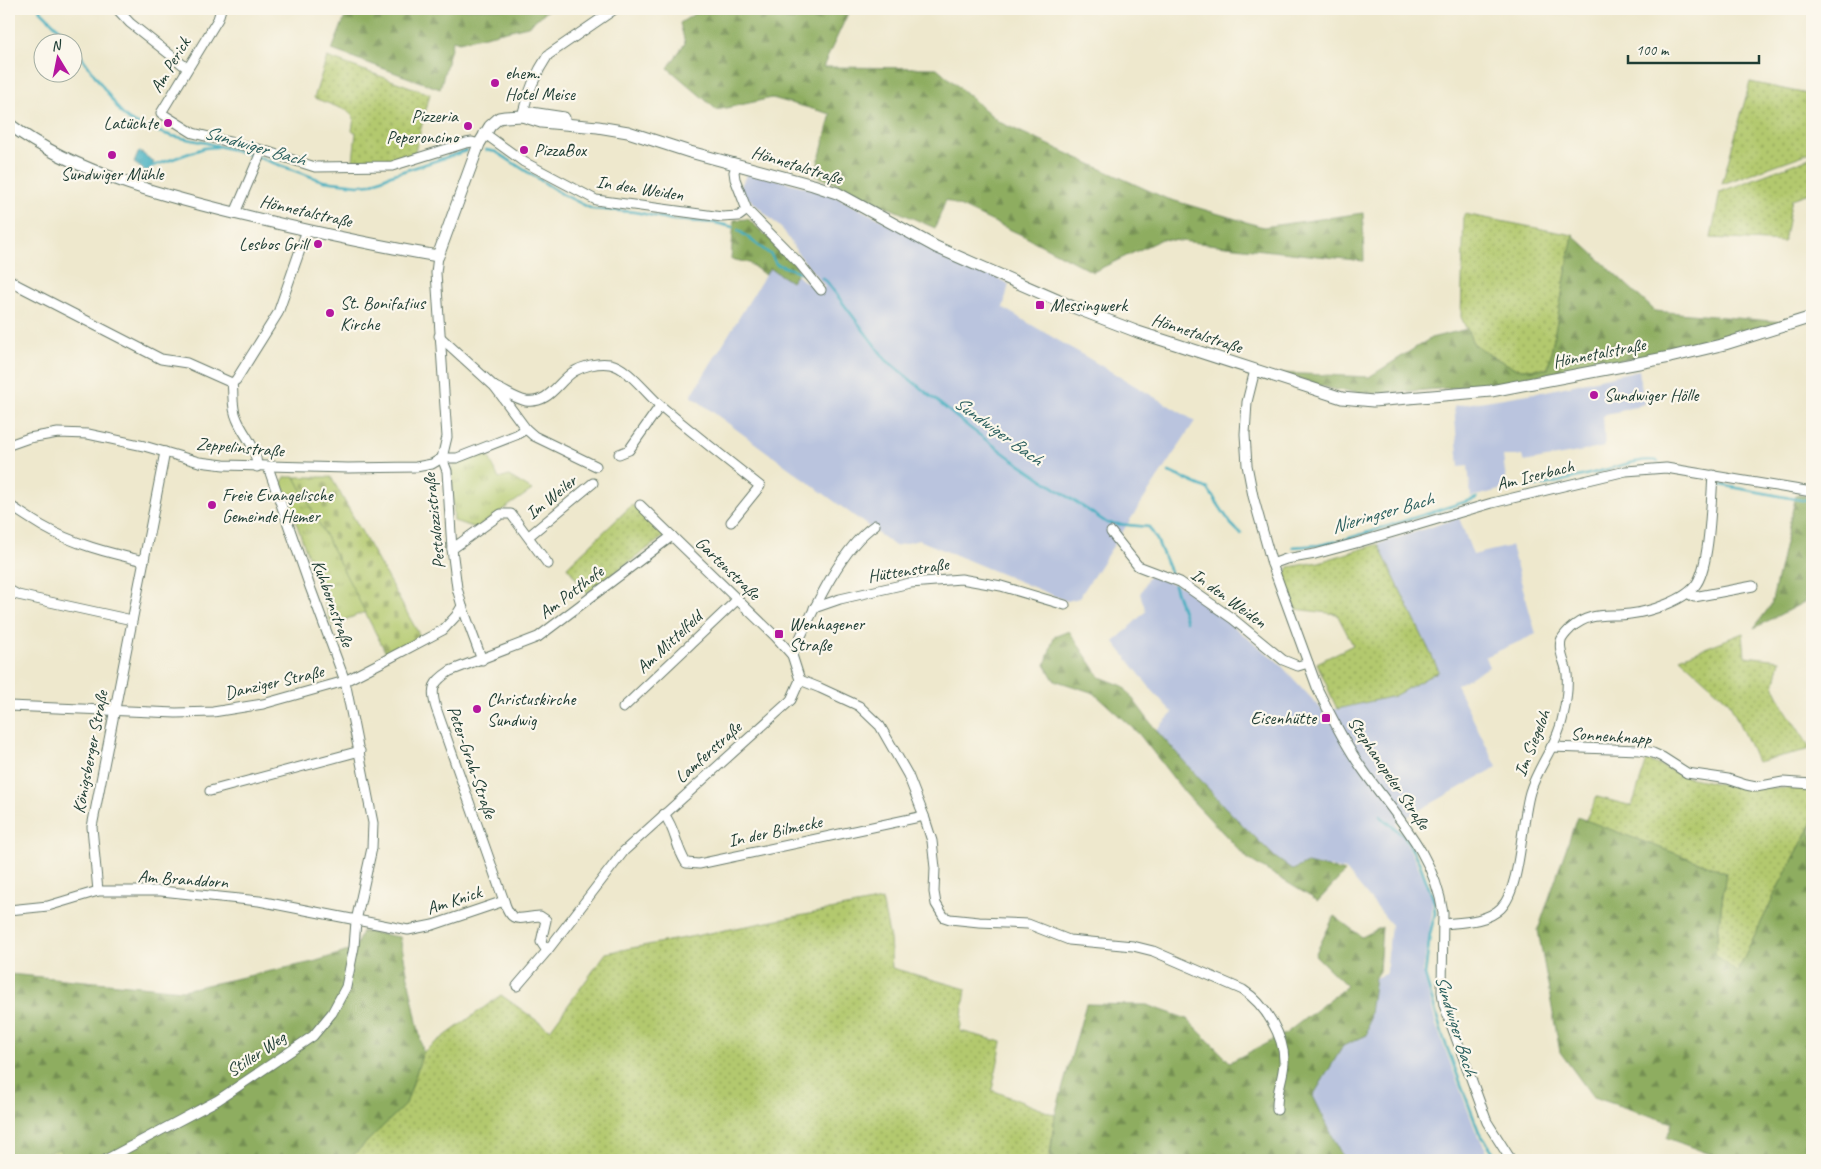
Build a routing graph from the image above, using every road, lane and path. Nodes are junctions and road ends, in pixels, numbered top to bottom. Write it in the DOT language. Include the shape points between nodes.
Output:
graph roads {
  1 [pos="117,9"];
  2 [pos="221,9"];
  3 [pos="615,9"];
  4 [pos="187,68"];
  5 [pos="522,116"];
  6 [pos="9,124"];
  7 [pos="484,133"];
  8 [pos="479,144"];
  9 [pos="260,155"];
  10 [pos="737,164"];
  11 [pos="747,210"];
  12 [pos="235,213"];
  13 [pos="307,230"];
  14 [pos="438,256"];
  15 [pos="9,279"];
  16 [pos="821,290"];
  17 [pos="1812,317"];
  18 [pos="439,336"];
  19 [pos="1255,370"];
  20 [pos="232,383"];
  21 [pos="495,387"];
  22 [pos="660,406"];
  23 [pos="526,429"];
  24 [pos="9,445"];
  25 [pos="165,452"];
  26 [pos="619,454"];
  27 [pos="442,458"];
  28 [pos="596,466"];
  29 [pos="257,467"];
  30 [pos="268,467"];
  31 [pos="1713,475"];
  32 [pos="593,483"];
  33 [pos="1812,492"];
  34 [pos="9,505"];
  35 [pos="640,505"];
  36 [pos="731,522"];
  37 [pos="875,525"];
  38 [pos="1111,532"];
  39 [pos="528,536"];
  40 [pos="672,536"];
  41 [pos="452,549"];
  42 [pos="144,562"];
  43 [pos="548,564"];
  44 [pos="1272,564"];
  45 [pos="1753,586"];
  46 [pos="9,590"];
  47 [pos="1688,594"];
  48 [pos="738,599"];
  49 [pos="1065,605"];
  50 [pos="462,606"];
  51 [pos="814,608"];
  52 [pos="132,620"];
  53 [pos="792,655"];
  54 [pos="482,660"];
  55 [pos="1308,663"];
  56 [pos="800,680"];
  57 [pos="345,681"];
  58 [pos="9,706"];
  59 [pos="623,708"];
  60 [pos="114,710"];
  61 [pos="1551,747"];
  62 [pos="360,751"];
  63 [pos="1812,784"];
  64 [pos="210,790"];
  65 [pos="664,814"];
  66 [pos="924,816"];
  67 [pos="98,891"];
  68 [pos="504,901"];
  69 [pos="9,910"];
  70 [pos="356,921"];
  71 [pos="1443,924"];
  72 [pos="546,951"];
  73 [pos="517,986"];
  74 [pos="1277,1110"];
  75 [pos="106,1160"];
  76 [pos="1510,1160"];
  1 -- 4 [label="street"];
  2 -- 4 [label="street, Am Perick"];
  3 -- 5 [label="street" via="548,55 541,65"];
  4 -- 9 [label="street, Am Perick" via="161,112 193,133"];
  5 -- 7 [label="main road, Hönnetalstraße" via="500,118"];
  5 -- 10 [label="main road, Hönnetalstraße" via="543,114 628,132"];
  6 -- 12 [label="main road, Hönnetalstraße" via="44,146 124,182"];
  7 -- 8 [label="main road, Hönnetalstraße"];
  7 -- 11 [label="street, In den Weiden" via="524,162 596,200 722,217 739,216"];
  8 -- 9 [label="street" via="466,143 392,166 332,168"];
  8 -- 14 [label="main road, Hönnetalstraße"];
  9 -- 12 [label="street"];
  10 -- 11 [label="street" via="735,179"];
  10 -- 19 [label="main road, Hönnetalstraße" via="836,193 936,247 1042,295 1138,332"];
  11 -- 16 [label="street" via="800,263"];
  12 -- 13 [label="main road, Hönnetalstraße"];
  13 -- 14 [label="main road, Hönnetalstraße"];
  13 -- 20 [label="street" via="278,313"];
  14 -- 18 [label="street, Pestalozzistraße"];
  15 -- 20 [label="street" via="161,359 187,363"];
  17 -- 19 [label="main road, Hönnetalstraße" via="1725,344 1670,356 1491,391 1410,399 1373,402 1342,398"];
  18 -- 21 [label="street, Gartenstraße"];
  18 -- 27 [label="street, Pestalozzistraße" via="447,437"];
  19 -- 44 [label="street, Stephanopeler Straße" via="1247,402 1246,449 1253,496"];
  20 -- 29 [label="street" via="232,407 255,451"];
  21 -- 22 [label="street, Gartenstraße" via="525,401 541,400 572,373 598,364 611,364 625,372"];
  21 -- 23 [label="street, Gartenstraße"];
  22 -- 26 [label="street" via="629,450"];
  22 -- 36 [label="street, Gartenstraße" via="760,486"];
  23 -- 27 [label="street" via="457,458"];
  23 -- 28 [label="street, Gartenstraße"];
  24 -- 25 [label="street, Zeppelinstraße" via="58,430"];
  25 -- 29 [label="street, Zeppelinstraße" via="199,462"];
  25 -- 42 [label="street, Königsberger Straße"];
  27 -- 30 [label="street, Zeppelinstraße" via="416,467"];
  27 -- 41 [label="street, Pestalozzistraße" via="448,471"];
  29 -- 30 [label="street, Zeppelinstraße"];
  30 -- 57 [label="street, Kuhbornstraße"];
  31 -- 33 [label="street, Am Iserbach"];
  31 -- 44 [label="street, Am Iserbach" via="1666,468 1609,474"];
  31 -- 47 [label="street" via="1702,574"];
  32 -- 39 [label="street, Im Weiler"];
  34 -- 42 [label="street" via="71,540"];
  35 -- 40 [label="street, Gartenstraße"];
  37 -- 51 [label="street" via="863,533 843,560"];
  38 -- 55 [label="street, In den Weiden" via="1138,566 1180,582 1284,660 1298,666"];
  39 -- 41 [label="street, Im Weiler" via="511,514 501,514"];
  39 -- 43 [label="street, Im Weiler"];
  40 -- 48 [label="street, Gartenstraße"];
  40 -- 54 [label="street, Am Potthofe" via="538,637"];
  41 -- 50 [label="street, Pestalozzistraße"];
  42 -- 52 [label="street, Königsberger Straße"];
  44 -- 55 [label="street, Stephanopeler Straße"];
  45 -- 47 [label="street" via="1694,597"];
  46 -- 52 [label="street" via="18,595"];
  47 -- 61 [label="street, Im Siegeloh" via="1645,611 1594,616 1568,631 1561,639 1560,648 1567,676 1563,716"];
  48 -- 53 [label="street, Gartenstraße"];
  48 -- 59 [label="street, Am Mittelfeld"];
  49 -- 51 [label="street, Hüttenstraße" via="1001,586 961,579 910,583"];
  50 -- 54 [label="street, Pestalozzistraße"];
  50 -- 57 [label="street, Danziger Straße" via="443,630"];
  51 -- 53 [label="street"];
  52 -- 60 [label="street, Königsberger Straße"];
  53 -- 56 [label="street"];
  54 -- 68 [label="street, Peter-Grah-Straße" via="440,678 433,686 433,697"];
  55 -- 71 [label="street, Stephanopeler Straße" via="1325,703 1360,766 1412,835 1437,888"];
  56 -- 65 [label="street, Lamferstraße" via="791,700"];
  56 -- 66 [label="street" via="859,706 880,726 908,775"];
  57 -- 60 [label="street, Danziger Straße" via="238,709 176,713"];
  57 -- 62 [label="street, Kuhbornstraße"];
  58 -- 60 [label="street, Danziger Straße"];
  60 -- 67 [label="street, Königsberger Straße" via="92,827"];
  61 -- 63 [label="street, Sonnenknapp" via="1653,752 1687,773 1751,786 1783,782"];
  61 -- 71 [label="street, Im Siegeloh" via="1530,790 1509,896 1495,914"];
  62 -- 64 [label="street"];
  62 -- 70 [label="street, Kuhbornstraße" via="373,837"];
  65 -- 66 [label="street, In der Bilmecke" via="672,825 686,863 699,864"];
  65 -- 72 [label="street, Lamferstraße" via="624,851"];
  66 -- 74 [label="street" via="932,841 936,904 944,917 1028,924 1069,940 1133,946 1154,952 1255,997 1281,1040 1284,1064 1276,1096"];
  67 -- 69 [label="street, Am Branddorn" via="48,906"];
  67 -- 70 [label="street, Am Branddorn" via="161,891 259,900"];
  68 -- 70 [label="street, Am Knick" via="408,930"];
  68 -- 72 [label="street, Am Knick" via="513,918 540,916 546,920 541,942"];
  70 -- 75 [label="street, Stiller Weg" via="346,987 332,1013 313,1036 218,1100"];
  71 -- 76 [label="street, Stephanopeler Straße" via="1444,1005 1487,1122"];
  72 -- 73 [label="street, Lamferstraße"];
}
